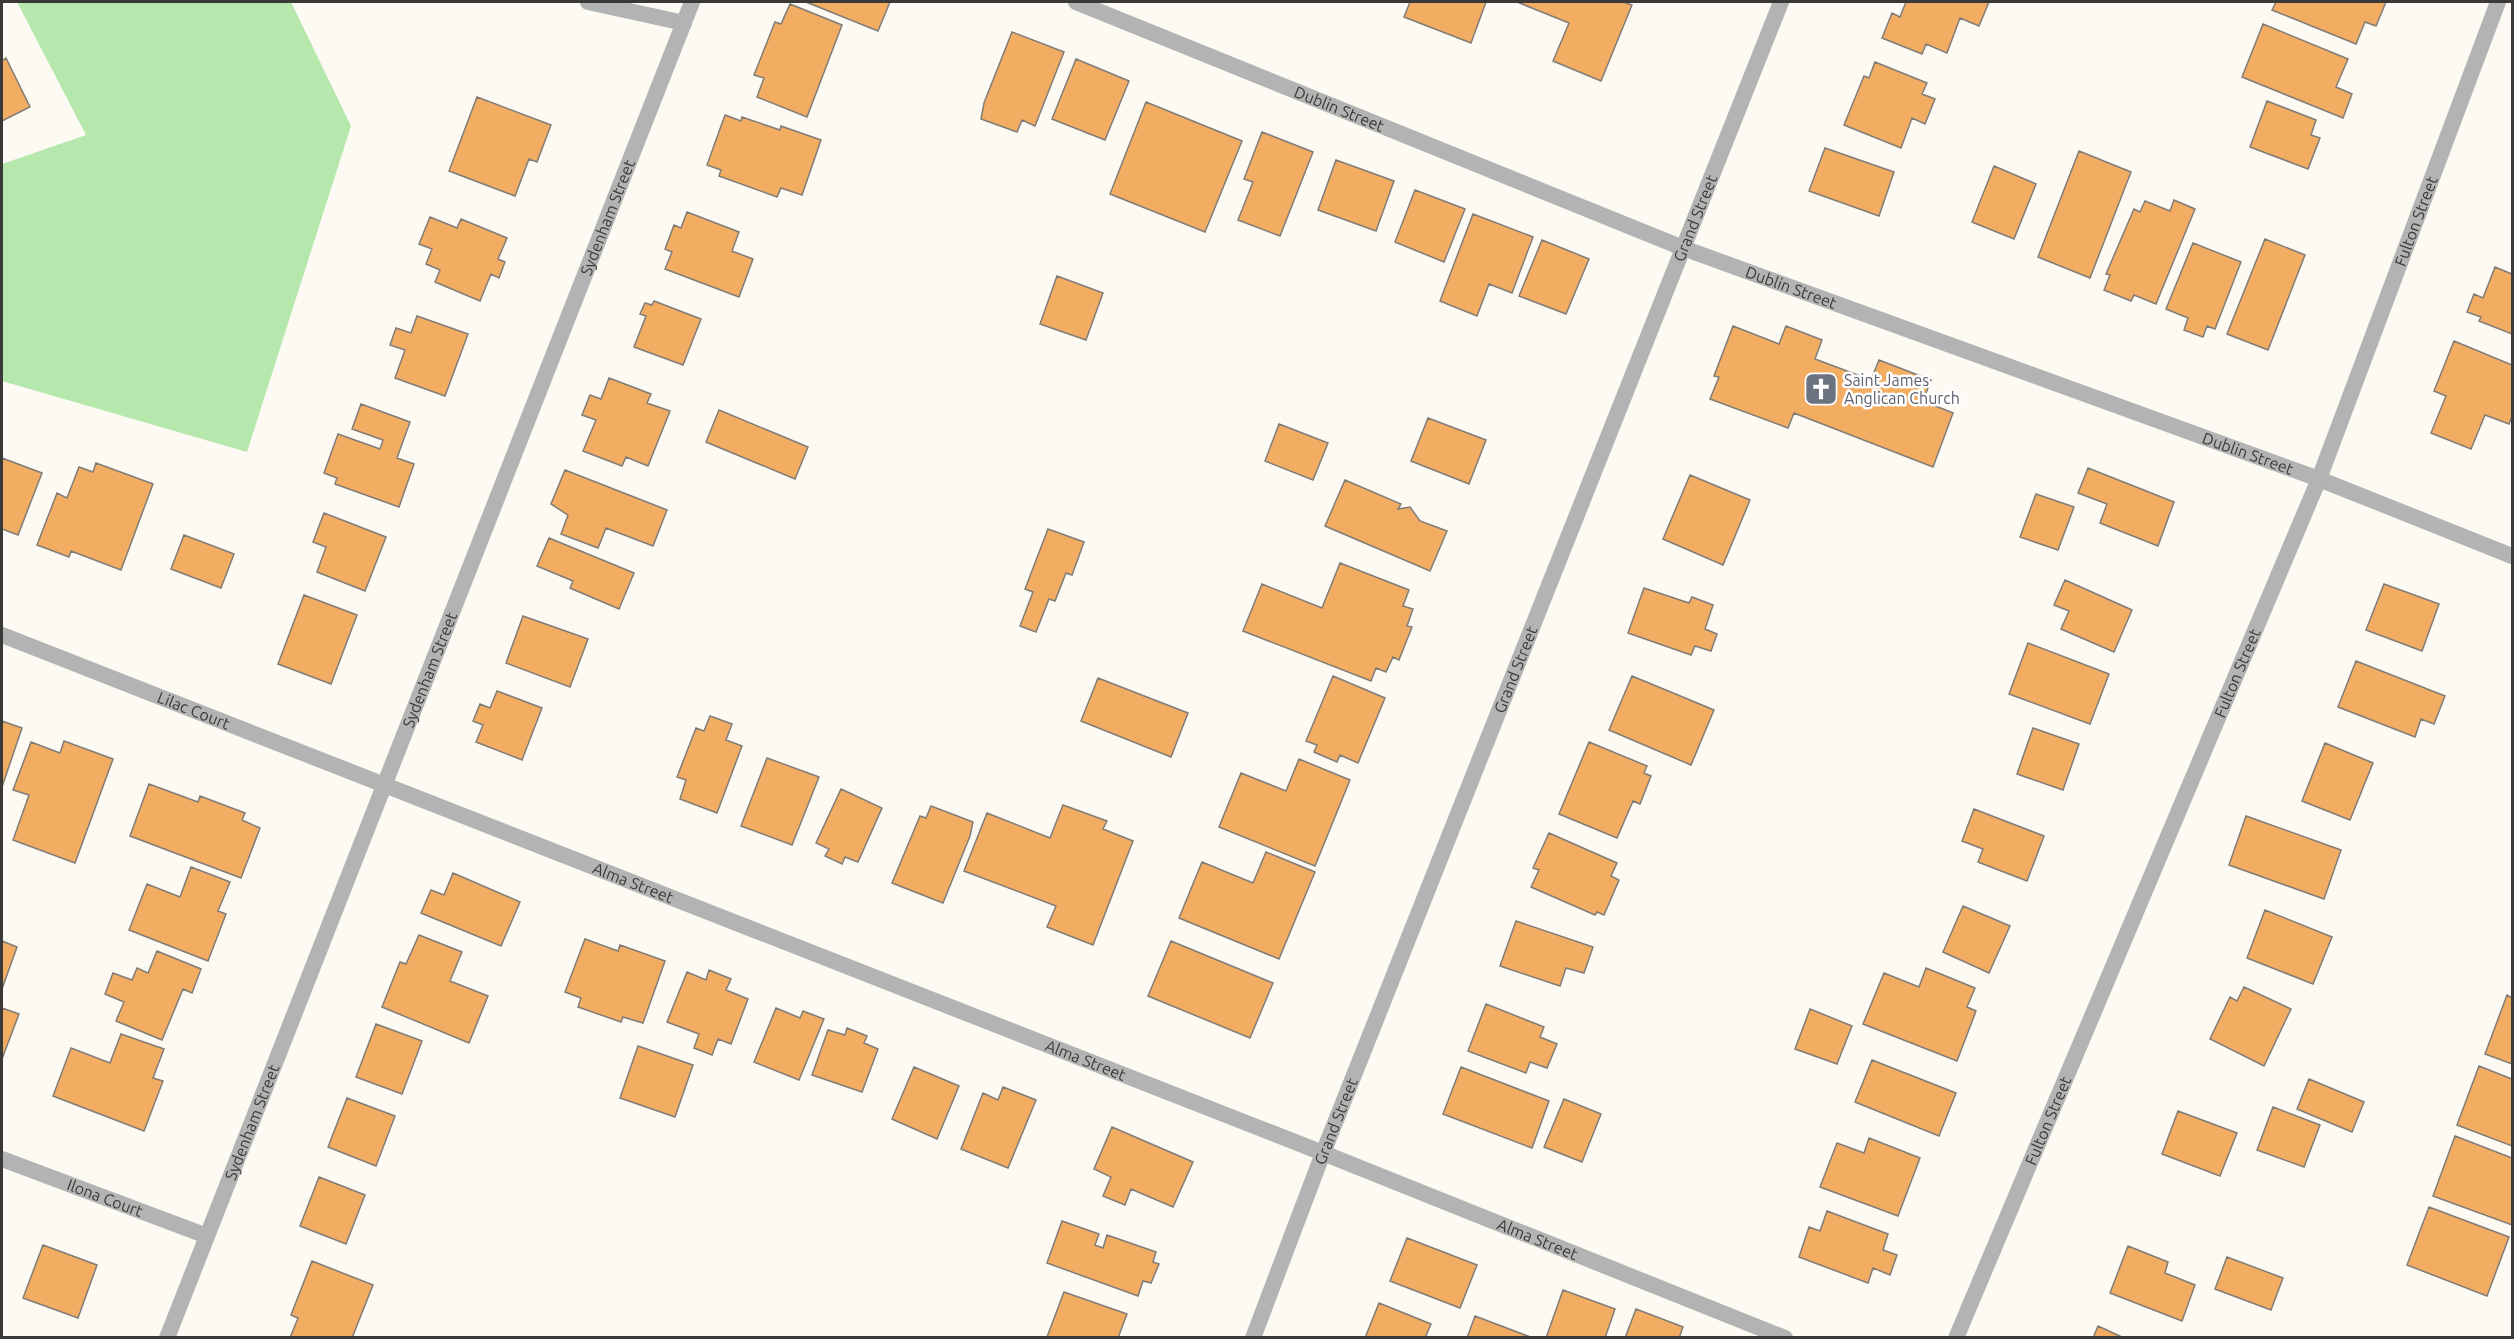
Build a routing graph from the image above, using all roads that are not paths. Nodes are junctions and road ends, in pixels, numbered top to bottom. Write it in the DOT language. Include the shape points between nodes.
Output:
graph roads {
  1 [pos="588,2"];
  2 [pos="692,2"];
  3 [pos="1076,2"];
  4 [pos="1782,2"];
  5 [pos="2499,2"];
  6 [pos="684,23"];
  7 [pos="1683,248"];
  8 [pos="2319,479"];
  9 [pos="2512,556"];
  10 [pos="2,635"];
  11 [pos="385,784"];
  12 [pos="1323,1153"];
  13 [pos="2,1159"];
  14 [pos="207,1236"];
  15 [pos="167,1338"];
  16 [pos="1253,1338"];
  17 [pos="1785,1338"];
  18 [pos="1956,1338"];
  1 -- 6 [label="street"];
  2 -- 6 [label="street, Sydenham Street"];
  3 -- 7 [label="street, Dublin Street"];
  4 -- 7 [label="street, Grand Street"];
  5 -- 8 [label="street, Fulton Street"];
  6 -- 11 [label="street, Sydenham Street"];
  7 -- 8 [label="street, Dublin Street"];
  7 -- 12 [label="street, Grand Street"];
  8 -- 9 [label="street, Dublin Street"];
  8 -- 18 [label="street, Fulton Street"];
  10 -- 11 [label="street, Lilac Court"];
  11 -- 12 [label="street, Alma Street"];
  11 -- 14 [label="street, Sydenham Street"];
  12 -- 16 [label="street, Grand Street"];
  12 -- 17 [label="street, Alma Street"];
  13 -- 14 [label="street, Ilona Court"];
  14 -- 15 [label="street, Sydenham Street"];
}
